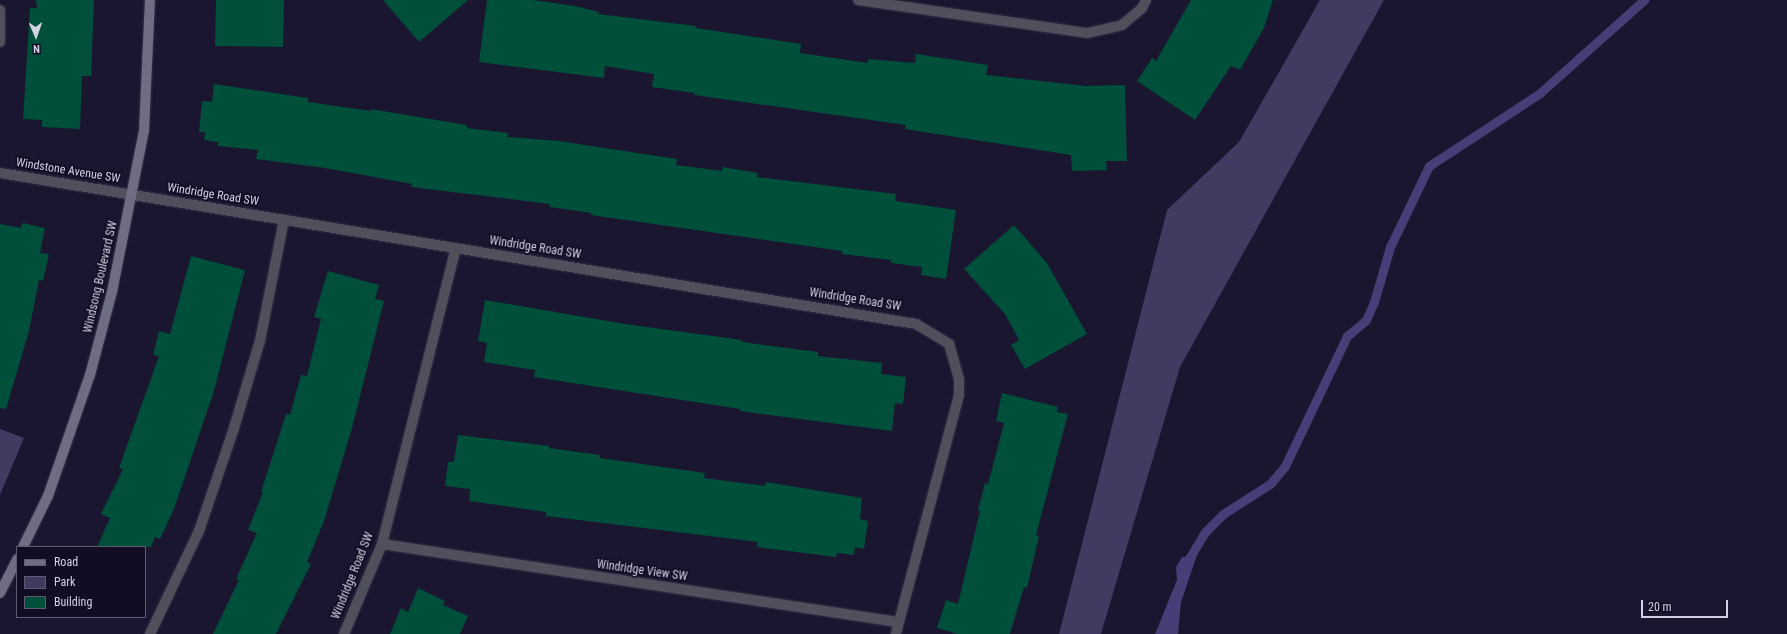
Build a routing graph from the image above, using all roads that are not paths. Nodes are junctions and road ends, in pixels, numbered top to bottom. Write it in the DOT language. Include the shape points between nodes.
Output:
graph roads {
  1 [pos="150,0"];
  2 [pos="858,0"];
  3 [pos="1146,0"];
  4 [pos="0,10"];
  5 [pos="0,42"];
  6 [pos="0,173"];
  7 [pos="132,195"];
  8 [pos="284,220"];
  9 [pos="456,248"];
  10 [pos="382,544"];
  11 [pos="23,546"];
  12 [pos="16,561"];
  13 [pos="0,593"];
  14 [pos="898,622"];
  15 [pos="150,634"];
  16 [pos="344,634"];
  17 [pos="896,634"];
  1 -- 7 [label="street, Windsong Boulevard SW" via="144,131"];
  2 -- 3 [label="street" via="1088,33 1122,25 1142,8"];
  4 -- 5 [label="street"];
  6 -- 7 [label="street, Windstone Avenue SW"];
  7 -- 8 [label="street, Windridge Road SW"];
  7 -- 11 [label="street, Windsong Boulevard SW" via="90,375 48,496"];
  8 -- 9 [label="street, Windridge Road SW"];
  8 -- 15 [label="street" via="260,341 234,428 200,531"];
  9 -- 10 [label="street, Windridge Road SW"];
  9 -- 14 [label="street, Windridge Road SW" via="916,324 949,344 959,380 960,395"];
  10 -- 14 [label="street, Windridge View SW"];
  10 -- 16 [label="street, Windridge Road SW"];
  12 -- 13 [label="street"];
  14 -- 17 [label="street, Windridge Road SW"];
}
